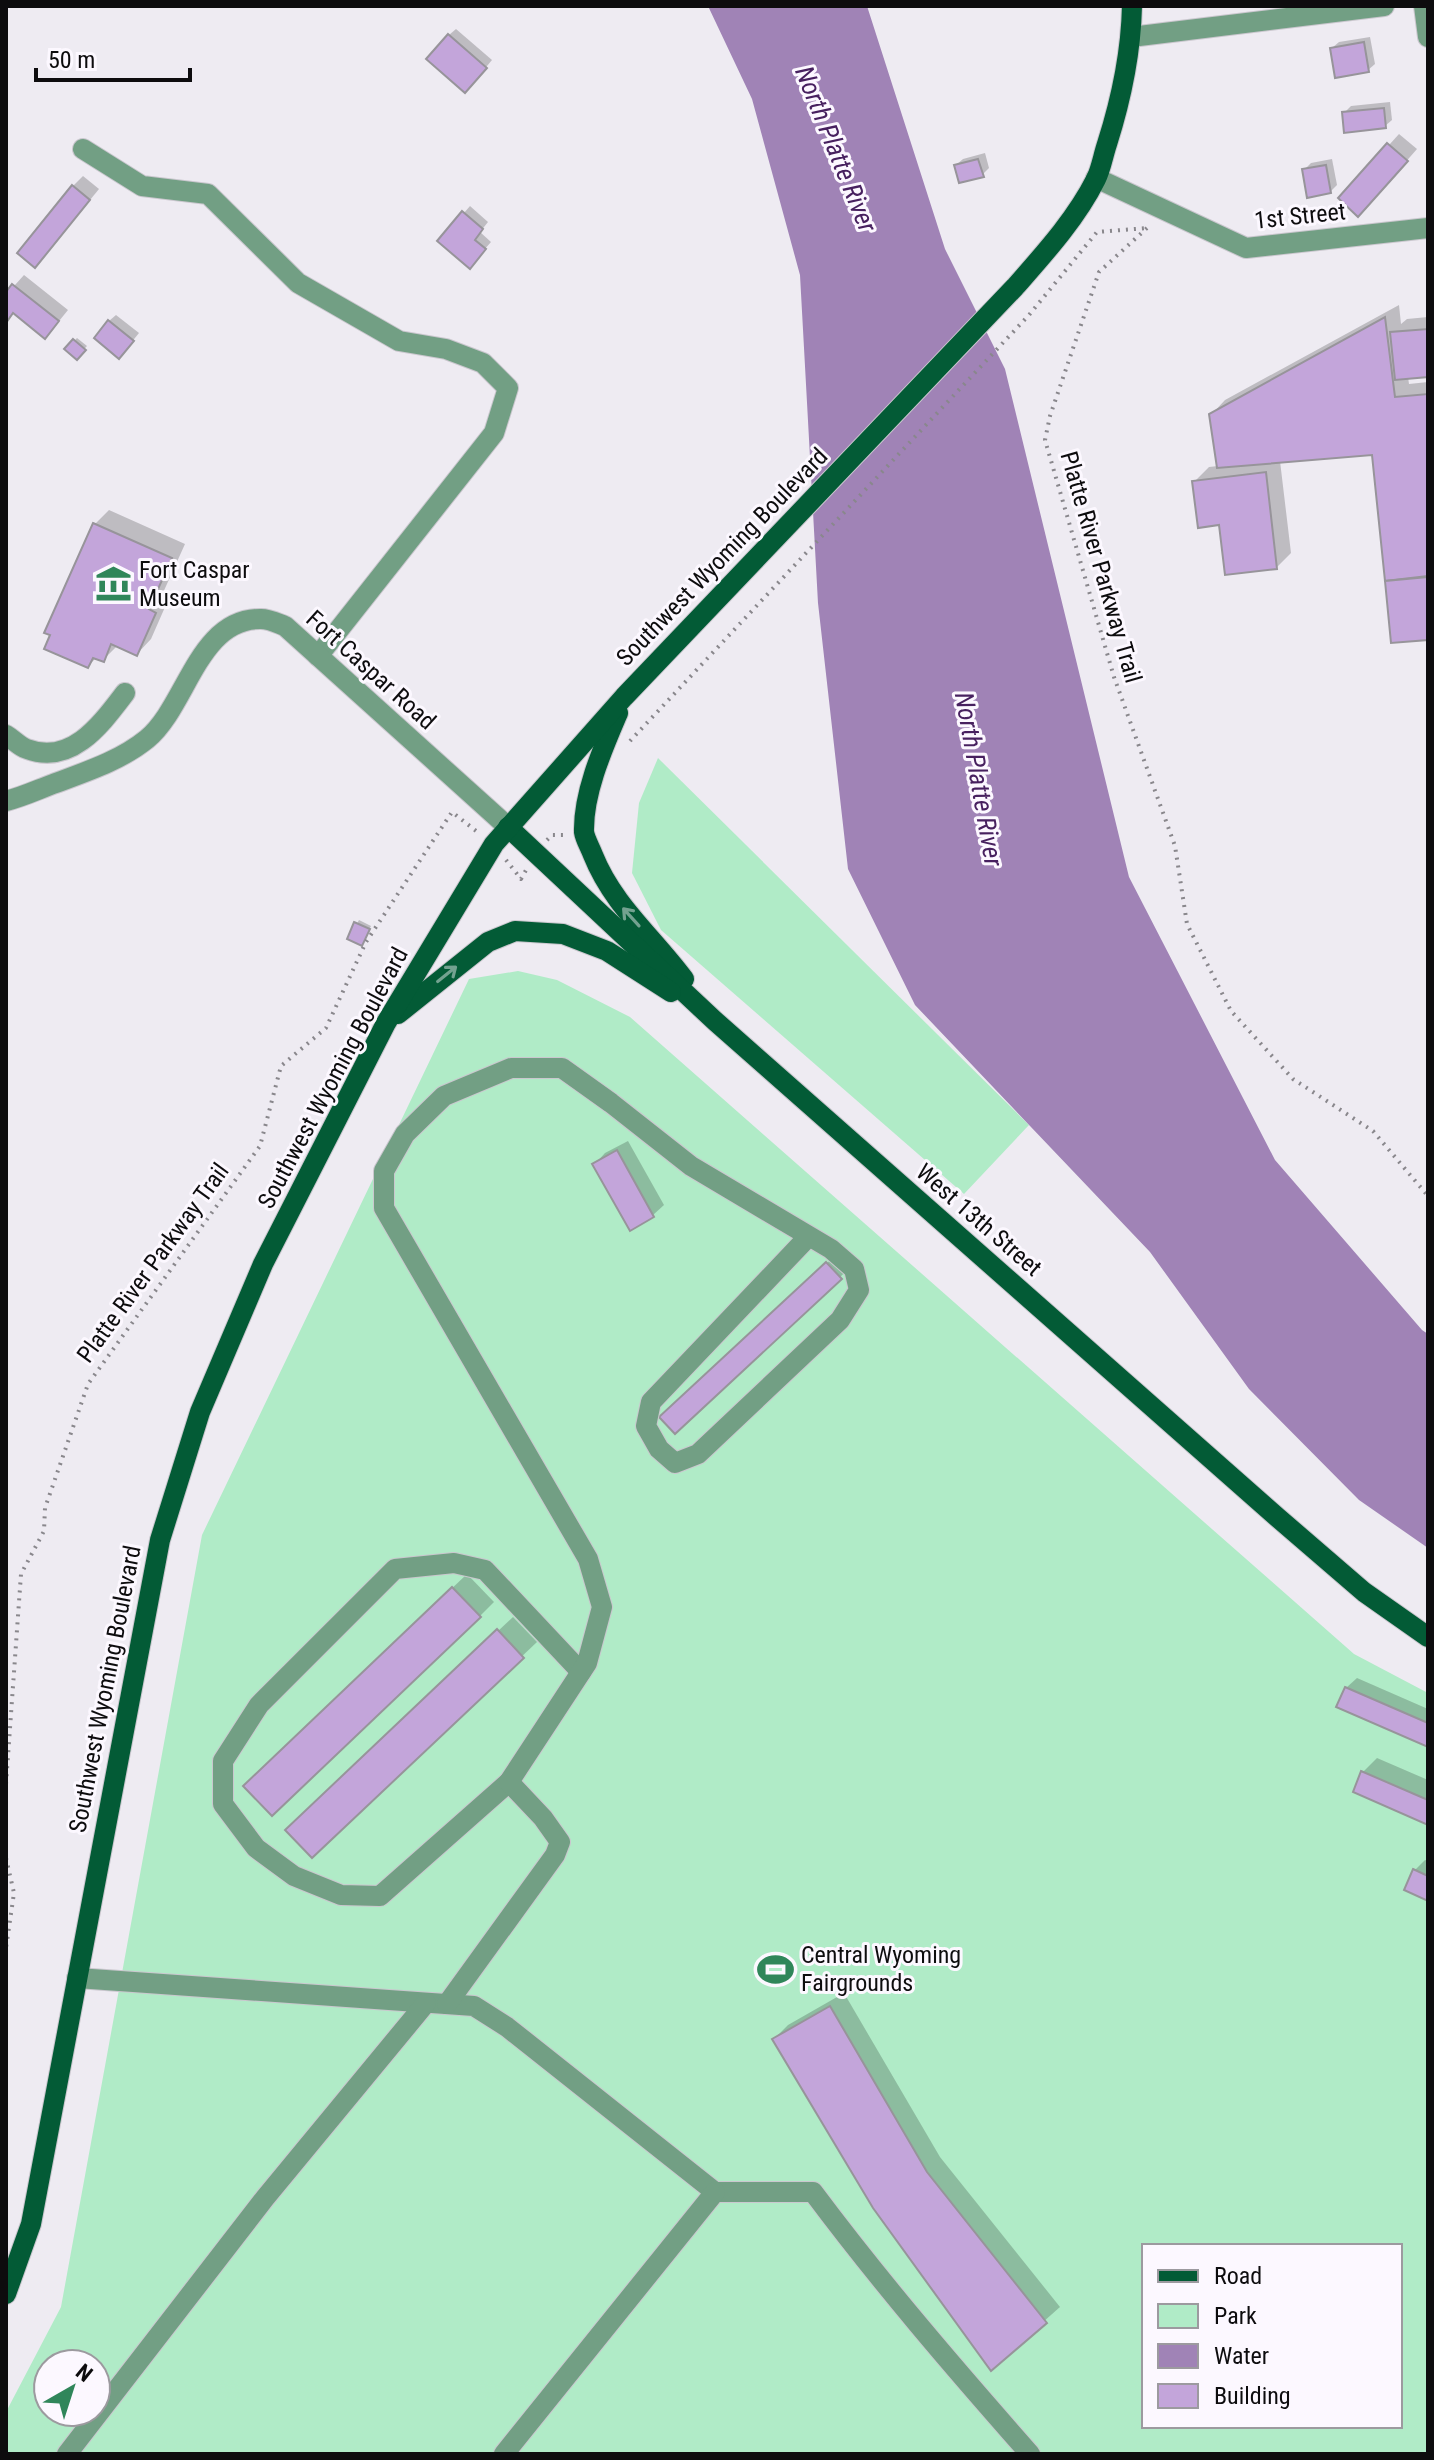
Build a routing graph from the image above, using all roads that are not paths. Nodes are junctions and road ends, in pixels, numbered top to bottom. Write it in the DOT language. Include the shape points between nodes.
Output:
graph roads {
  1 [pos="1132,6"];
  2 [pos="1384,6"];
  3 [pos="1424,6"];
  4 [pos="1131,37"];
  5 [pos="1428,37"];
  6 [pos="83,149"];
  7 [pos="1096,178"];
  8 [pos="1428,228"];
  9 [pos="318,656"];
  10 [pos="125,693"];
  11 [pos="624,697"];
  12 [pos="6,735"];
  13 [pos="6,801"];
  14 [pos="508,827"];
  15 [pos="715,1021"];
  16 [pos="386,1023"];
  17 [pos="809,1236"];
  18 [pos="1428,1637"];
  19 [pos="581,1672"];
  20 [pos="509,1782"];
  21 [pos="77,1978"];
  22 [pos="426,2003"];
  23 [pos="447,2004"];
  24 [pos="715,2192"];
  25 [pos="6,2294"];
  26 [pos="67,2454"];
  27 [pos="504,2454"];
  28 [pos="1030,2454"];
  1 -- 4 [label="main road, Southwest Wyoming Boulevard"];
  2 -- 4 [label="street"];
  3 -- 5 [label="street"];
  4 -- 7 [label="main road, Southwest Wyoming Boulevard"];
  6 -- 9 [label="street" via="142,186 208,194 298,283 399,341 446,349 483,363 508,388 494,433"];
  7 -- 8 [label="street, 1st Street" via="1246,248"];
  7 -- 11 [label="main road, Southwest Wyoming Boulevard" via="1015,287"];
  9 -- 13 [label="street, Fort Caspar Road" via="285,626 264,618 244,621 208,645 162,725 147,739 104,765"];
  9 -- 14 [label="street, Fort Caspar Road"];
  10 -- 12 [label="street" via="96,731 70,748 27,749"];
  11 -- 14 [label="main road, Southwest Wyoming Boulevard"];
  15 -- 11 [label="main road, one-way" via="622,908 584,834 600,755"];
  14 -- 15 [label="main road, West 13th Street"];
  14 -- 16 [label="main road, Southwest Wyoming Boulevard"];
  16 -- 15 [label="main road, one-way" via="488,942 515,931 563,934 607,951"];
  15 -- 18 [label="main road, West 13th Street" via="1288,1527 1364,1592"];
  16 -- 21 [label="main road, Southwest Wyoming Boulevard" via="263,1264 200,1412 160,1540"];
  17 -- 17 [label="street" via="854,1269 859,1290 840,1320 698,1454 675,1463 646,1426 651,1402"];
  17 -- 19 [label="street" via="691,1166 562,1068 511,1068 444,1096 405,1134 384,1171 384,1208 588,1559 602,1607"];
  19 -- 20 [label="street"];
  19 -- 20 [label="street" via="485,1570 454,1563 395,1569 259,1705 223,1761 223,1804 256,1848 294,1876 341,1895 380,1896"];
  20 -- 23 [label="street" via="560,1842"];
  21 -- 22 [label="street"];
  21 -- 25 [label="main road, Southwest Wyoming Boulevard" via="31,2224"];
  22 -- 23 [label="street"];
  22 -- 26 [label="street" via="265,2198"];
  23 -- 24 [label="street" via="474,2006 507,2027"];
  24 -- 27 [label="street"];
  24 -- 28 [label="street" via="813,2192 957,2373"];
}
